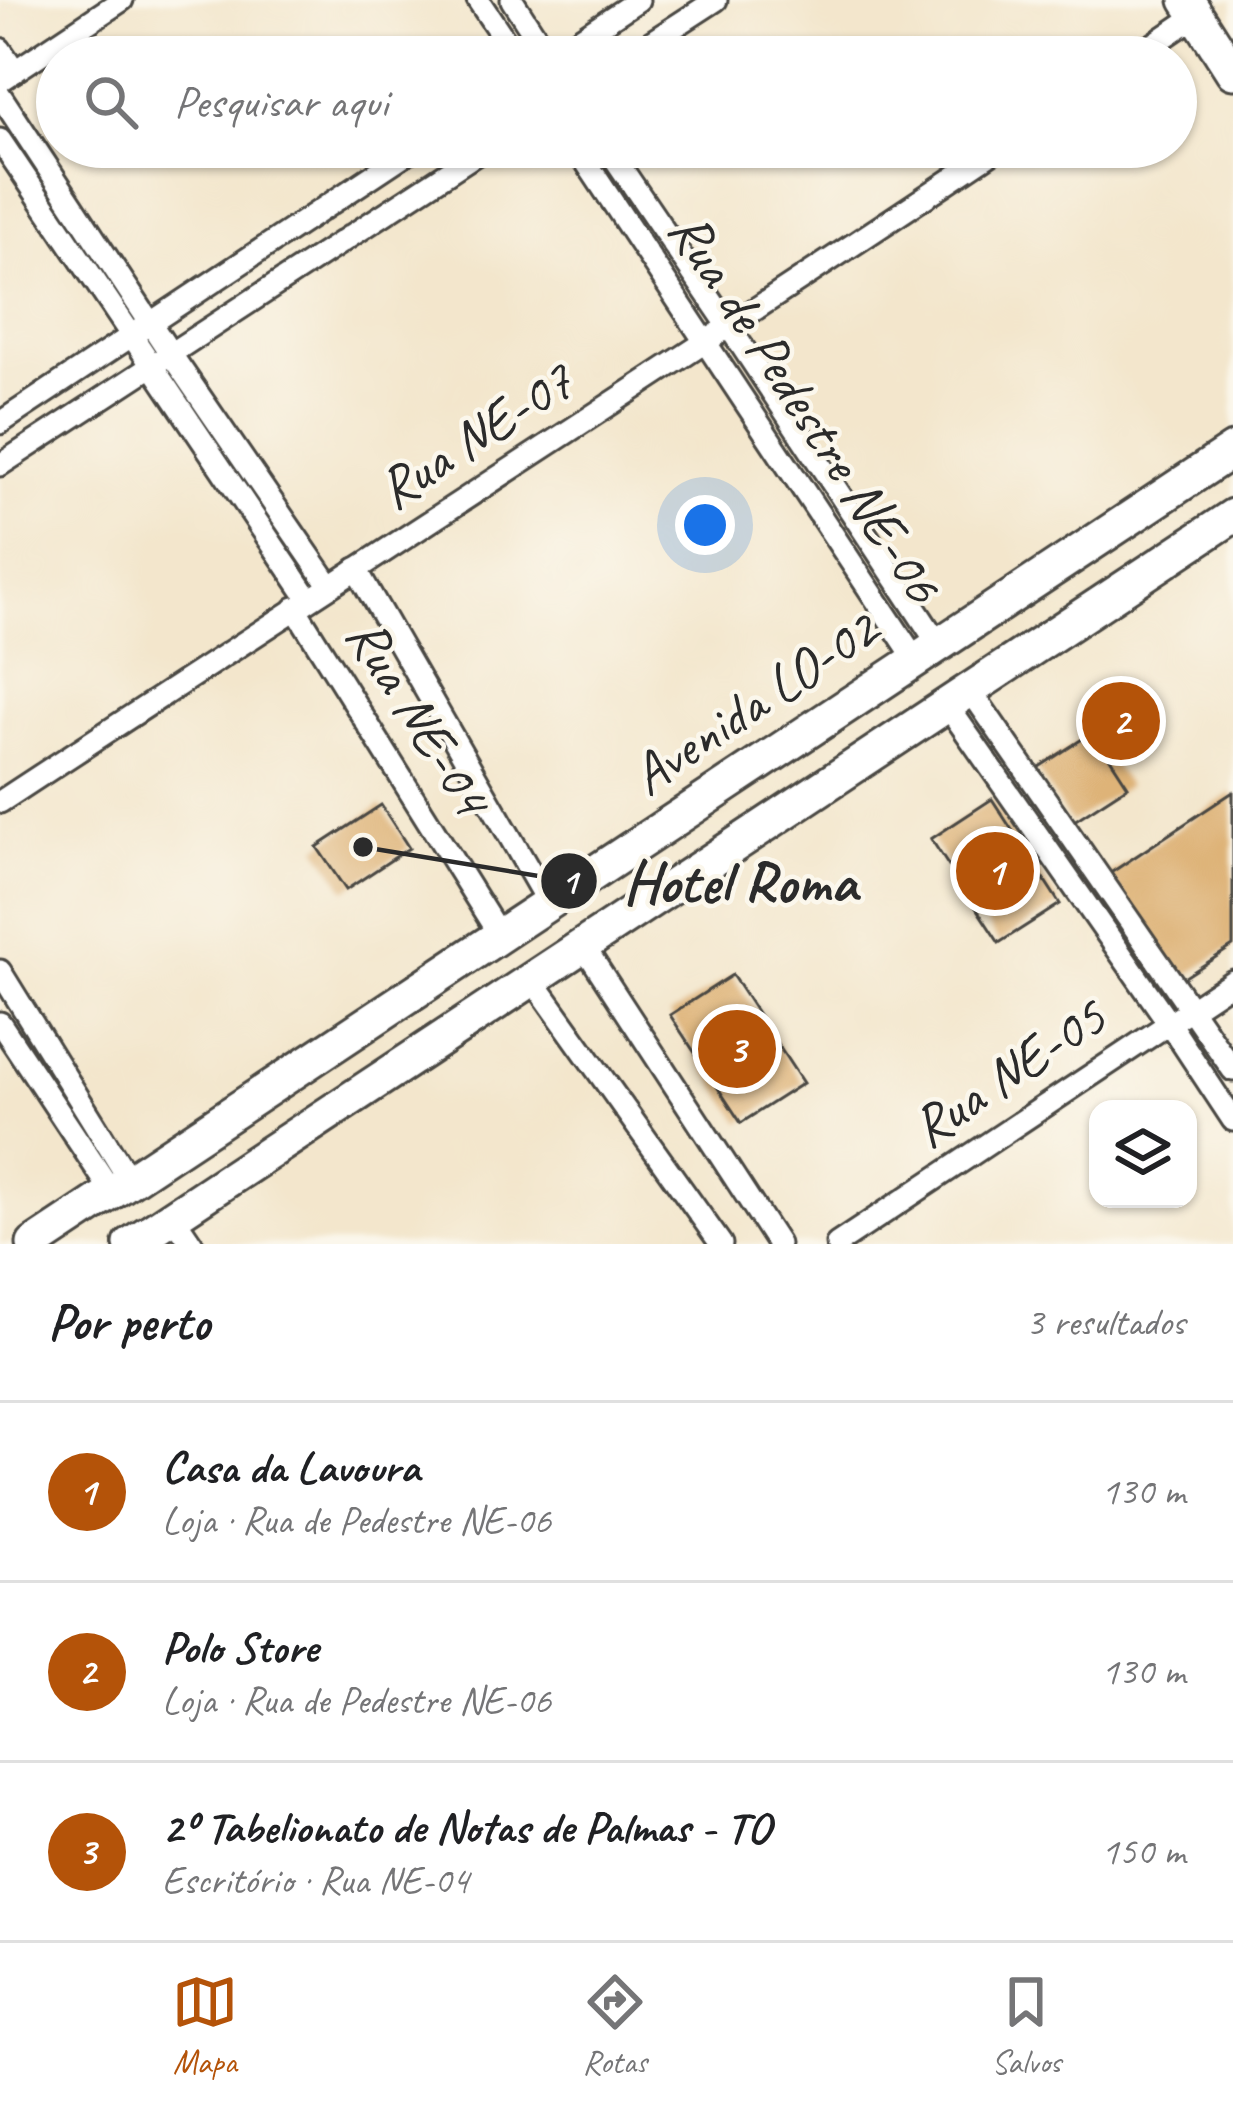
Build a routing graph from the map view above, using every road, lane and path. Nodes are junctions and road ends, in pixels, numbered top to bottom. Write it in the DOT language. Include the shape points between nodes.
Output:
graph roads {
  1 [pos="122,0"];
  2 [pos="478,0"];
  3 [pos="512,0"];
  4 [pos="638,0"];
  5 [pos="716,0"];
  6 [pos="1192,8"];
  7 [pos="68,36"];
  8 [pos="502,36"];
  9 [pos="537,36"];
  10 [pos="583,36"];
  11 [pos="660,36"];
  12 [pos="1159,36"];
  13 [pos="0,49"];
  14 [pos="36,57"];
  15 [pos="1233,72"];
  16 [pos="8,76"];
  17 [pos="0,95"];
  18 [pos="0,140"];
  19 [pos="36,155"];
  20 [pos="44,168"];
  21 [pos="385,168"];
  22 [pos="456,168"];
  23 [pos="590,168"];
  24 [pos="621,168"];
  25 [pos="969,168"];
  26 [pos="730,328"];
  27 [pos="142,330"];
  28 [pos="707,343"];
  29 [pos="161,359"];
  30 [pos="0,423"];
  31 [pos="1233,450"];
  32 [pos="0,465"];
  33 [pos="1233,516"];
  34 [pos="356,569"];
  35 [pos="330,586"];
  36 [pos="302,603"];
  37 [pos="927,652"];
  38 [pos="958,698"];
  39 [pos="0,802"];
  40 [pos="548,903"];
  41 [pos="500,936"];
  42 [pos="584,945"];
  43 [pos="0,971"];
  44 [pos="532,979"];
  45 [pos="1233,981"];
  46 [pos="1191,1008"];
  47 [pos="1169,1022"];
  48 [pos="0,1023"];
  49 [pos="1233,1070"];
  50 [pos="1233,1120"];
  51 [pos="121,1186"];
  52 [pos="183,1230"];
  53 [pos="140,1242"];
  54 [pos="34,1244"];
  55 [pos="721,1244"];
  56 [pos="778,1244"];
  57 [pos="837,1244"];
  1 -- 7 [label="street"];
  2 -- 8 [label="street"];
  3 -- 9 [label="street"];
  4 -- 10 [label="street"];
  5 -- 11 [label="street"];
  6 -- 12 [label="street"];
  6 -- 15 [label="street"];
  13 -- 16 [label="street"];
  14 -- 16 [label="street"];
  17 -- 19 [label="street"];
  18 -- 27 [label="street"];
  20 -- 27 [label="street"];
  21 -- 27 [label="street"];
  22 -- 29 [label="street"];
  23 -- 28 [label="street, Rua de Pedestre NE-06"];
  24 -- 26 [label="street, Rua de Pedestre NE-06"];
  25 -- 26 [label="street, Rua NE-07"];
  26 -- 28 [label="street, Rua NE-07"];
  26 -- 37 [label="street, Rua de Pedestre NE-06"];
  27 -- 29 [label="street"];
  27 -- 30 [label="street"];
  28 -- 34 [label="street, Rua NE-07"];
  28 -- 37 [label="street, Rua de Pedestre NE-06"];
  29 -- 32 [label="street"];
  29 -- 35 [label="street"];
  29 -- 36 [label="street, Rua NE-04"];
  31 -- 37 [label="street, Avenida LO-02"];
  33 -- 38 [label="street, Avenida LO-02"];
  34 -- 35 [label="street, Rua NE-07"];
  34 -- 40 [label="street, Rua NE-04"];
  35 -- 36 [label="street, Rua NE-07"];
  36 -- 39 [label="street, Rua NE-07"];
  36 -- 41 [label="street, Rua NE-04"];
  37 -- 40 [label="street, Avenida LO-02"];
  38 -- 42 [label="street, Avenida LO-02"];
  38 -- 46 [label="street"];
  38 -- 47 [label="street"];
  40 -- 41 [label="street, Avenida LO-02"];
  41 -- 51 [label="street, Avenida LO-02"];
  42 -- 44 [label="street, Avenida LO-02"];
  42 -- 56 [label="street"];
  43 -- 51 [label="street"];
  44 -- 52 [label="street, Avenida LO-02"];
  44 -- 55 [label="street"];
  45 -- 46 [label="street, Rua NE-05"];
  46 -- 47 [label="street, Rua NE-05"];
  46 -- 49 [label="street"];
  47 -- 50 [label="street"];
  47 -- 57 [label="street, Rua NE-05"];
  48 -- 51 [label="street"];
  51 -- 54 [label="street, Avenida LO-02"];
  52 -- 53 [label="street, Avenida LO-02"];
}
